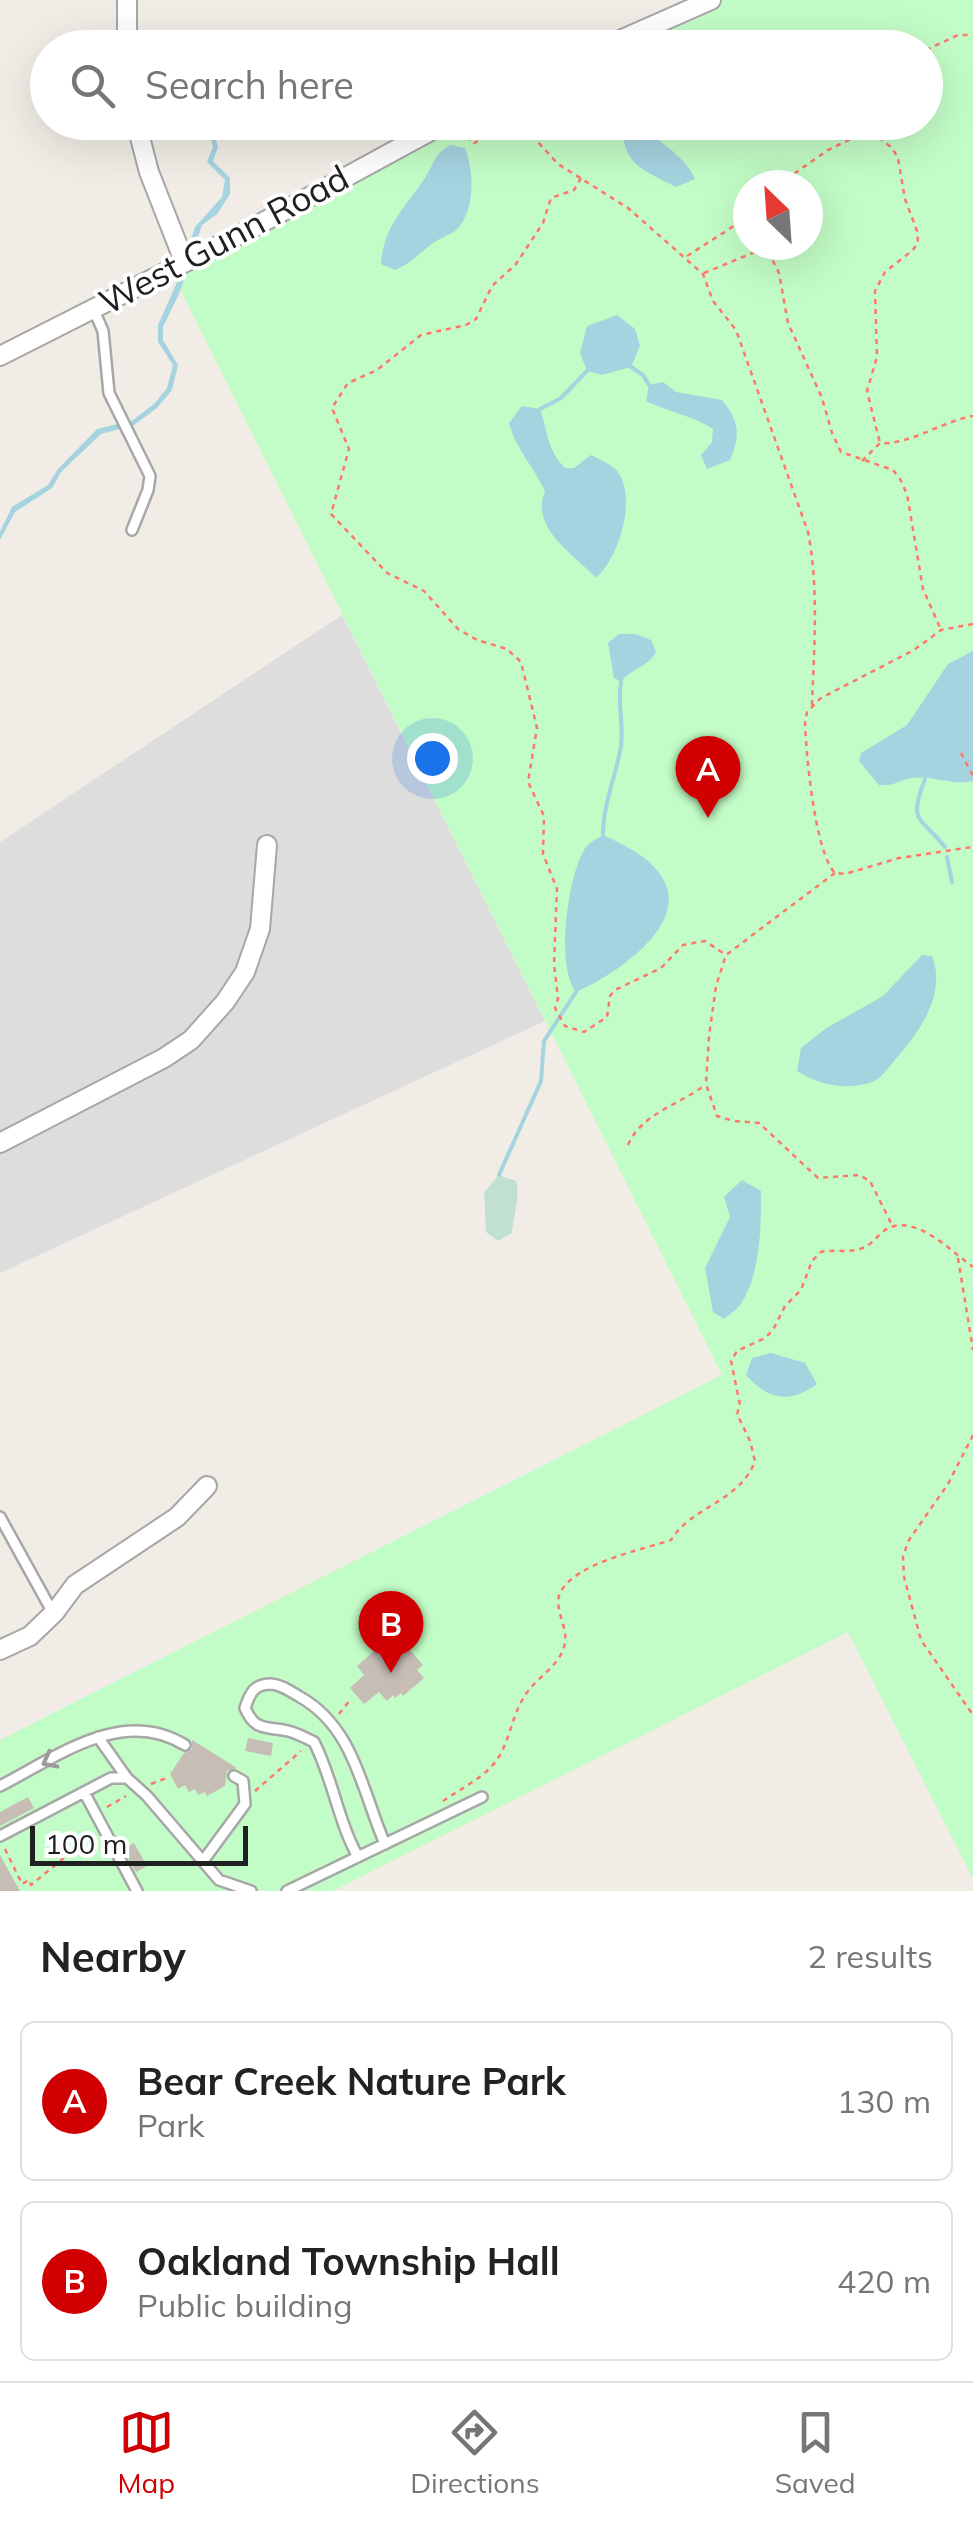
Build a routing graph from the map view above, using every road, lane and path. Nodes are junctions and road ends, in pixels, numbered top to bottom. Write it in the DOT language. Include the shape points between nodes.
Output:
graph roads {
  1 [pos="127,0"];
  2 [pos="712,0"];
  3 [pos="127,30"];
  4 [pos="643,30"];
  5 [pos="973,35"];
  6 [pos="943,43"];
  7 [pos="141,140"];
  8 [pos="414,140"];
  9 [pos="535,140"];
  10 [pos="851,140"];
  11 [pos="882,140"];
  12 [pos="799,170"];
  13 [pos="582,178"];
  14 [pos="733,226"];
  15 [pos="686,258"];
  16 [pos="184,260"];
  17 [pos="736,260"];
  18 [pos="772,260"];
  19 [pos="703,274"];
  20 [pos="93,308"];
  21 [pos="0,356"];
  22 [pos="973,416"];
  23 [pos="880,443"];
  24 [pos="862,461"];
  25 [pos="132,530"];
  26 [pos="973,624"];
  27 [pos="941,630"];
  28 [pos="812,705"];
  29 [pos="961,753"];
  30 [pos="973,776"];
  31 [pos="267,845"];
  32 [pos="973,847"];
  33 [pos="835,873"];
  34 [pos="726,955"];
  35 [pos="706,1084"];
  36 [pos="0,1144"];
  37 [pos="628,1145"];
  38 [pos="893,1226"];
  39 [pos="958,1256"];
  40 [pos="973,1267"];
  41 [pos="973,1350"];
  42 [pos="973,1435"];
  43 [pos="207,1486"];
  44 [pos="0,1517"];
  45 [pos="53,1613"];
  46 [pos="0,1650"];
  47 [pos="350,1700"];
  48 [pos="973,1716"];
  49 [pos="331,1723"];
  50 [pos="98,1737"];
  51 [pos="311,1741"];
  52 [pos="185,1746"];
  53 [pos="234,1776"];
  54 [pos="169,1777"];
  55 [pos="128,1778"];
  56 [pos="0,1786"];
  57 [pos="140,1789"];
  58 [pos="84,1792"];
  59 [pos="244,1796"];
  60 [pos="482,1796"];
  61 [pos="441,1802"];
  62 [pos="96,1813"];
  63 [pos="94,1834"];
  64 [pos="0,1838"];
  65 [pos="385,1844"];
  66 [pos="358,1857"];
  67 [pos="203,1862"];
  68 [pos="137,1891"];
  69 [pos="251,1891"];
  70 [pos="288,1891"];
  1 -- 3 [label="street"];
  2 -- 4 [label="street"];
  5 -- 6 [label="path"];
  7 -- 16 [label="street"];
  8 -- 16 [label="street, West Gunn Road"];
  9 -- 13 [label="path"];
  10 -- 12 [label="path"];
  11 -- 23 [label="path" via="898,158 918,242 874,291 877,357 867,391"];
  13 -- 15 [label="path"];
  13 -- 34 [label="path" via="574,190 551,198 543,223 492,286 476,319 421,334 348,383 332,408 349,449 331,514 387,573 424,590 458,629 507,649 521,662 537,728 528,782 544,816 544,854 557,889 555,1008 564,1026 584,1032 598,1023 615,990 661,968 683,945 706,941"];
  14 -- 15 [label="path"];
  15 -- 19 [label="path"];
  16 -- 20 [label="street, West Gunn Road"];
  17 -- 19 [label="path"];
  18 -- 24 [label="path" via="788,323 837,445"];
  19 -- 28 [label="path" via="713,301 736,330 808,532"];
  20 -- 21 [label="street, West Gunn Road"];
  20 -- 25 [label="lane" via="103,331 109,394 150,476"];
  22 -- 23 [label="path"];
  23 -- 24 [label="path"];
  24 -- 27 [label="path" via="893,470 900,479 924,589"];
  26 -- 27 [label="path"];
  27 -- 28 [label="path"];
  28 -- 33 [label="path" via="806,745 817,824"];
  29 -- 30 [label="path"];
  31 -- 36 [label="street" via="260,929 245,972 225,1002 164,1058"];
  32 -- 33 [label="path"];
  33 -- 34 [label="path"];
  34 -- 35 [label="path" via="708,1036"];
  35 -- 37 [label="path" via="648,1120"];
  35 -- 38 [label="path" via="717,1116 759,1123 818,1178 859,1174 870,1181"];
  38 -- 39 [label="path" via="916,1228"];
  38 -- 61 [label="path" via="859,1249 821,1252 773,1330 738,1351 731,1360 737,1414 755,1461 742,1486 678,1528 671,1540 623,1553 562,1589 565,1646 524,1696 502,1754"];
  39 -- 40 [label="path"];
  39 -- 41 [label="path"];
  42 -- 48 [label="path" via="903,1556 922,1640"];
  43 -- 45 [label="street" via="176,1517 84,1578"];
  44 -- 45 [label="lane"];
  45 -- 46 [label="street" via="30,1636"];
  47 -- 49 [label="path"];
  49 -- 51 [label="lane" via="278,1684 250,1692 250,1721"];
  49 -- 65 [label="lane" via="354,1756"];
  50 -- 52 [label="lane" via="145,1730"];
  50 -- 55 [label="lane"];
  50 -- 56 [label="lane, one-way"];
  51 -- 59 [label="path"];
  51 -- 66 [label="lane"];
  53 -- 59 [label="lane" via="243,1781"];
  54 -- 57 [label="path"];
  55 -- 57 [label="lane"];
  55 -- 58 [label="lane" via="110,1778"];
  57 -- 62 [label="path"];
  57 -- 67 [label="lane"];
  58 -- 62 [label="lane"];
  58 -- 64 [label="lane"];
  59 -- 67 [label="lane" via="245,1804"];
  60 -- 65 [label="lane"];
  62 -- 68 [label="lane"];
  63 -- 64 [label="path" via="31,1885 22,1884"];
  65 -- 66 [label="lane"];
  66 -- 70 [label="lane"];
  67 -- 69 [label="lane" via="219,1880"];
}
